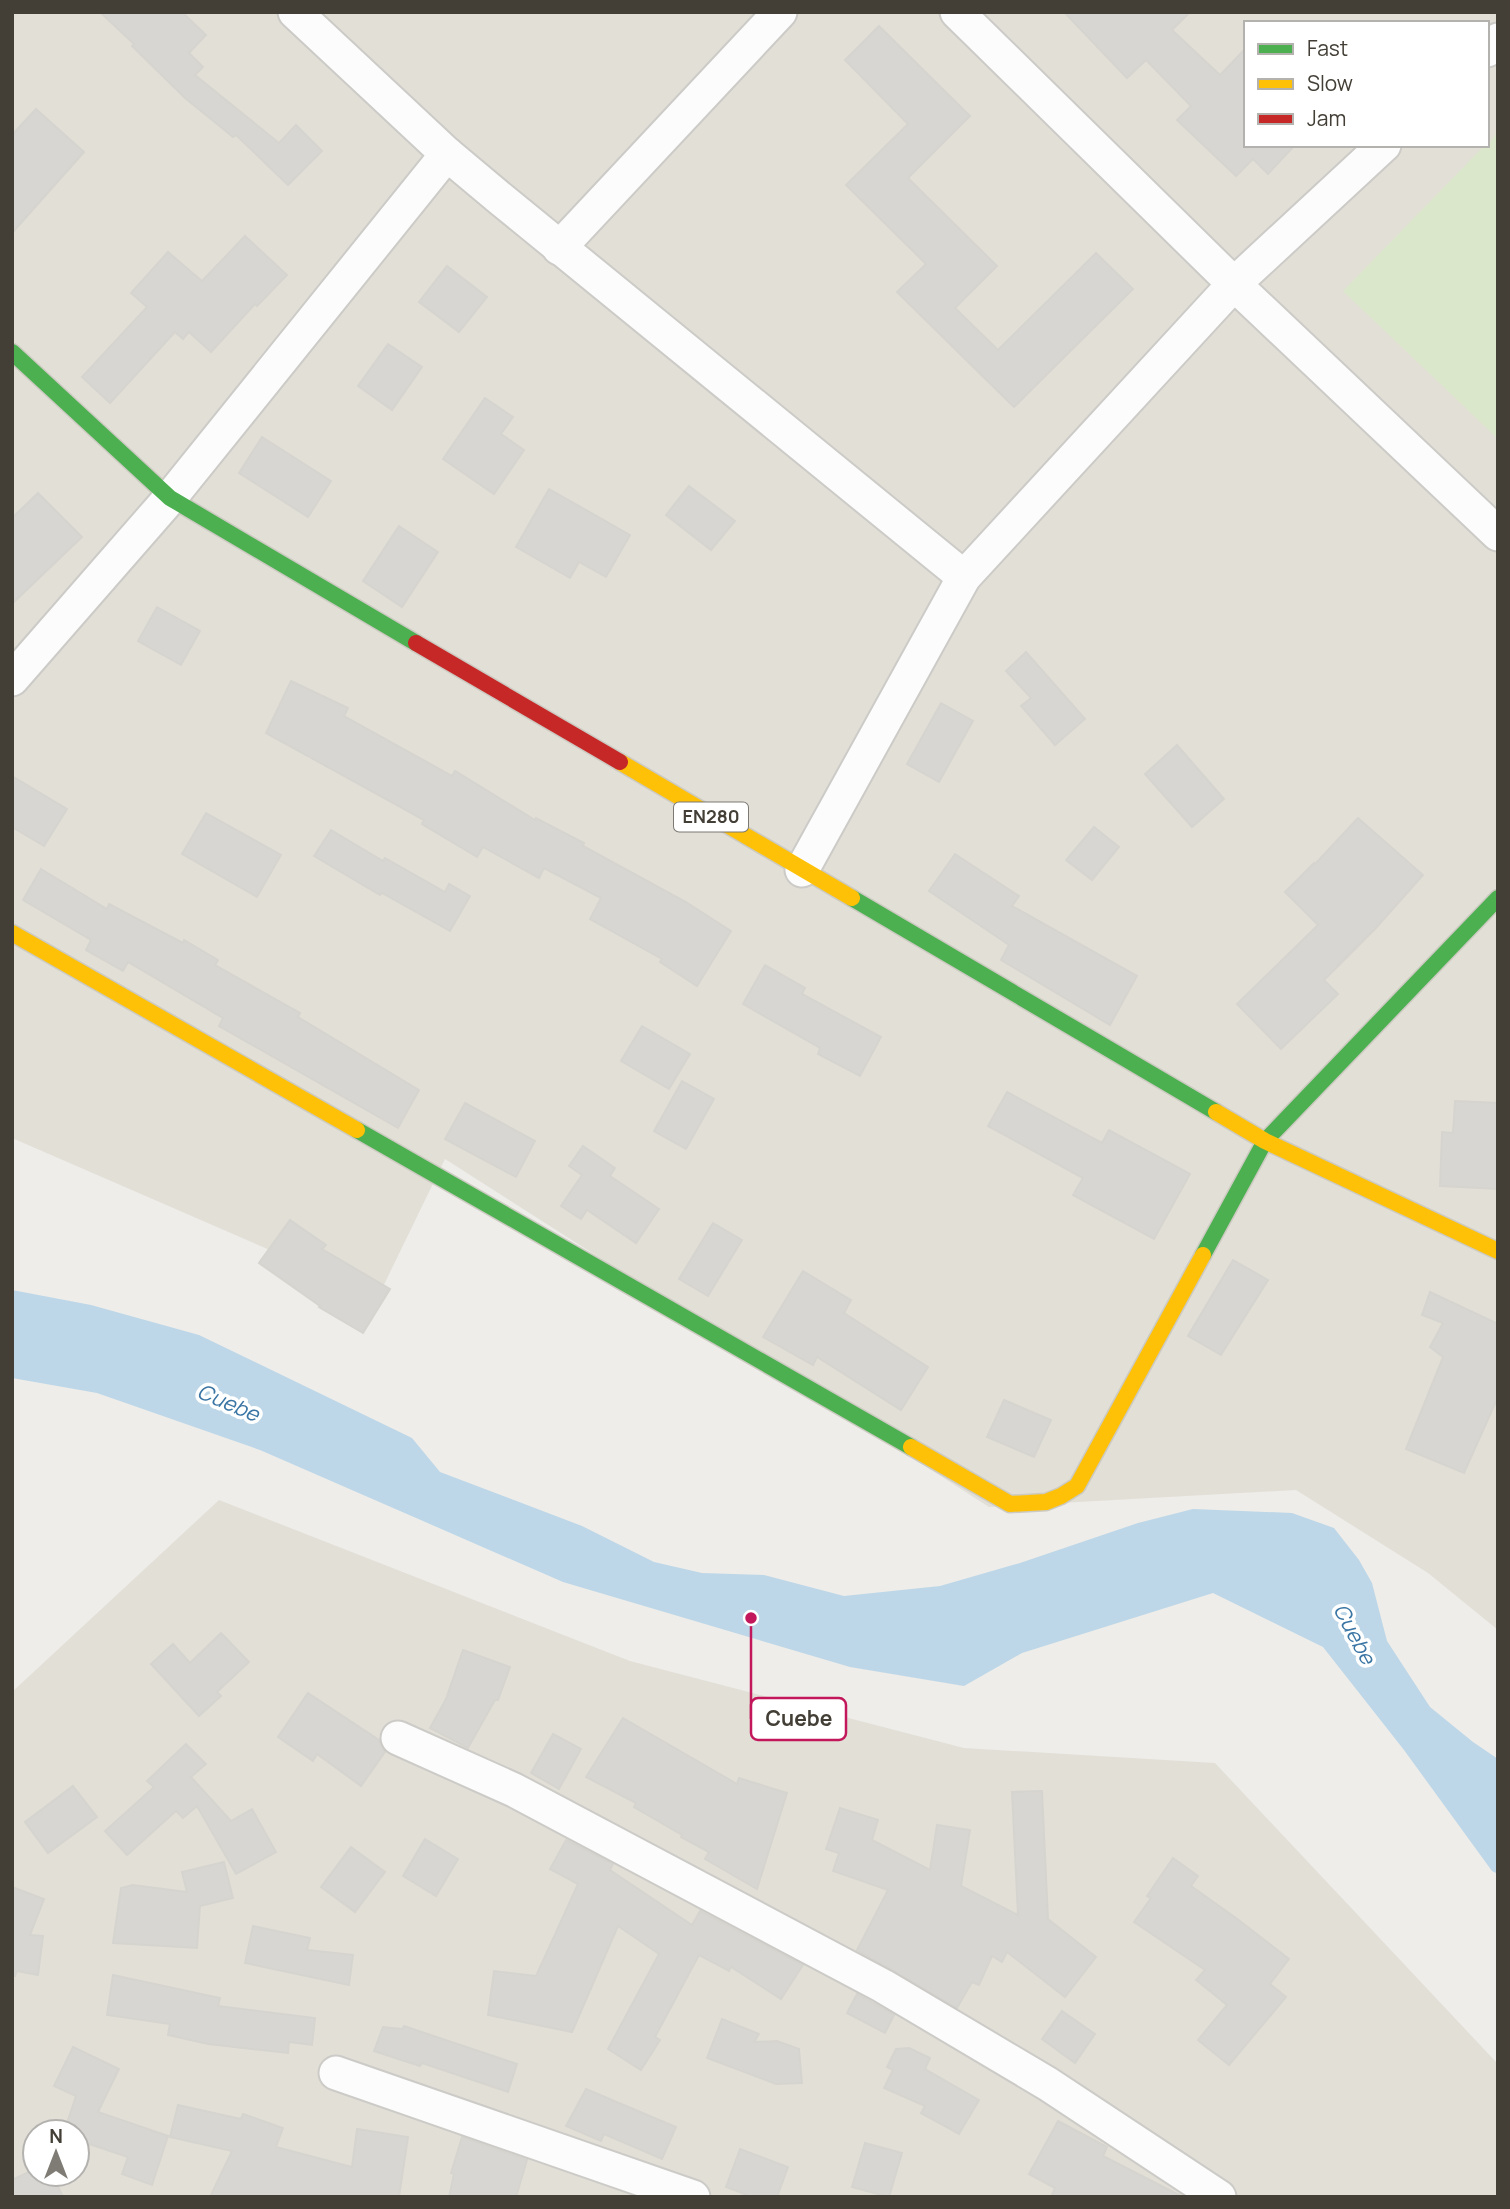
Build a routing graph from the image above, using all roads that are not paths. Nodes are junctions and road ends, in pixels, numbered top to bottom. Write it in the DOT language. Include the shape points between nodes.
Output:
graph roads {
  1 [pos="780,12"];
  2 [pos="957,12"];
  3 [pos="318,19"];
  4 [pos="1382,147"];
  5 [pos="447,154"];
  6 [pos="559,248"];
  7 [pos="1234,284"];
  8 [pos="12,352"];
  9 [pos="170,498"];
  10 [pos="1498,534"];
  11 [pos="964,578"];
  12 [pos="12,679"];
  13 [pos="802,870"];
  14 [pos="1498,898"];
  15 [pos="12,933"];
  16 [pos="1265,1142"];
  17 [pos="1448,1226"];
  18 [pos="1485,1227"];
  19 [pos="1498,1251"];
  20 [pos="398,1738"];
  21 [pos="336,2073"];
  22 [pos="694,2197"];
  23 [pos="1219,2197"];
  1 -- 6 [label="street"];
  2 -- 7 [label="street"];
  3 -- 5 [label="street"];
  4 -- 7 [label="street"];
  5 -- 6 [label="street"];
  5 -- 9 [label="street"];
  6 -- 11 [label="street"];
  7 -- 10 [label="street"];
  7 -- 11 [label="street"];
  8 -- 9 [label="main road, EN280"];
  9 -- 12 [label="street"];
  9 -- 13 [label="main road, EN280"];
  11 -- 13 [label="street"];
  13 -- 16 [label="main road, EN280"];
  14 -- 16 [label="main road"];
  15 -- 16 [label="main road" via="1010,1504 1040,1504 1077,1486"];
  16 -- 17 [label="main road, EN280"];
  17 -- 18 [label="main road, EN280"];
  17 -- 19 [label="main road, EN280"];
  20 -- 23 [label="street" via="514,1790 883,1986 1048,2084"];
  21 -- 22 [label="street"];
}
